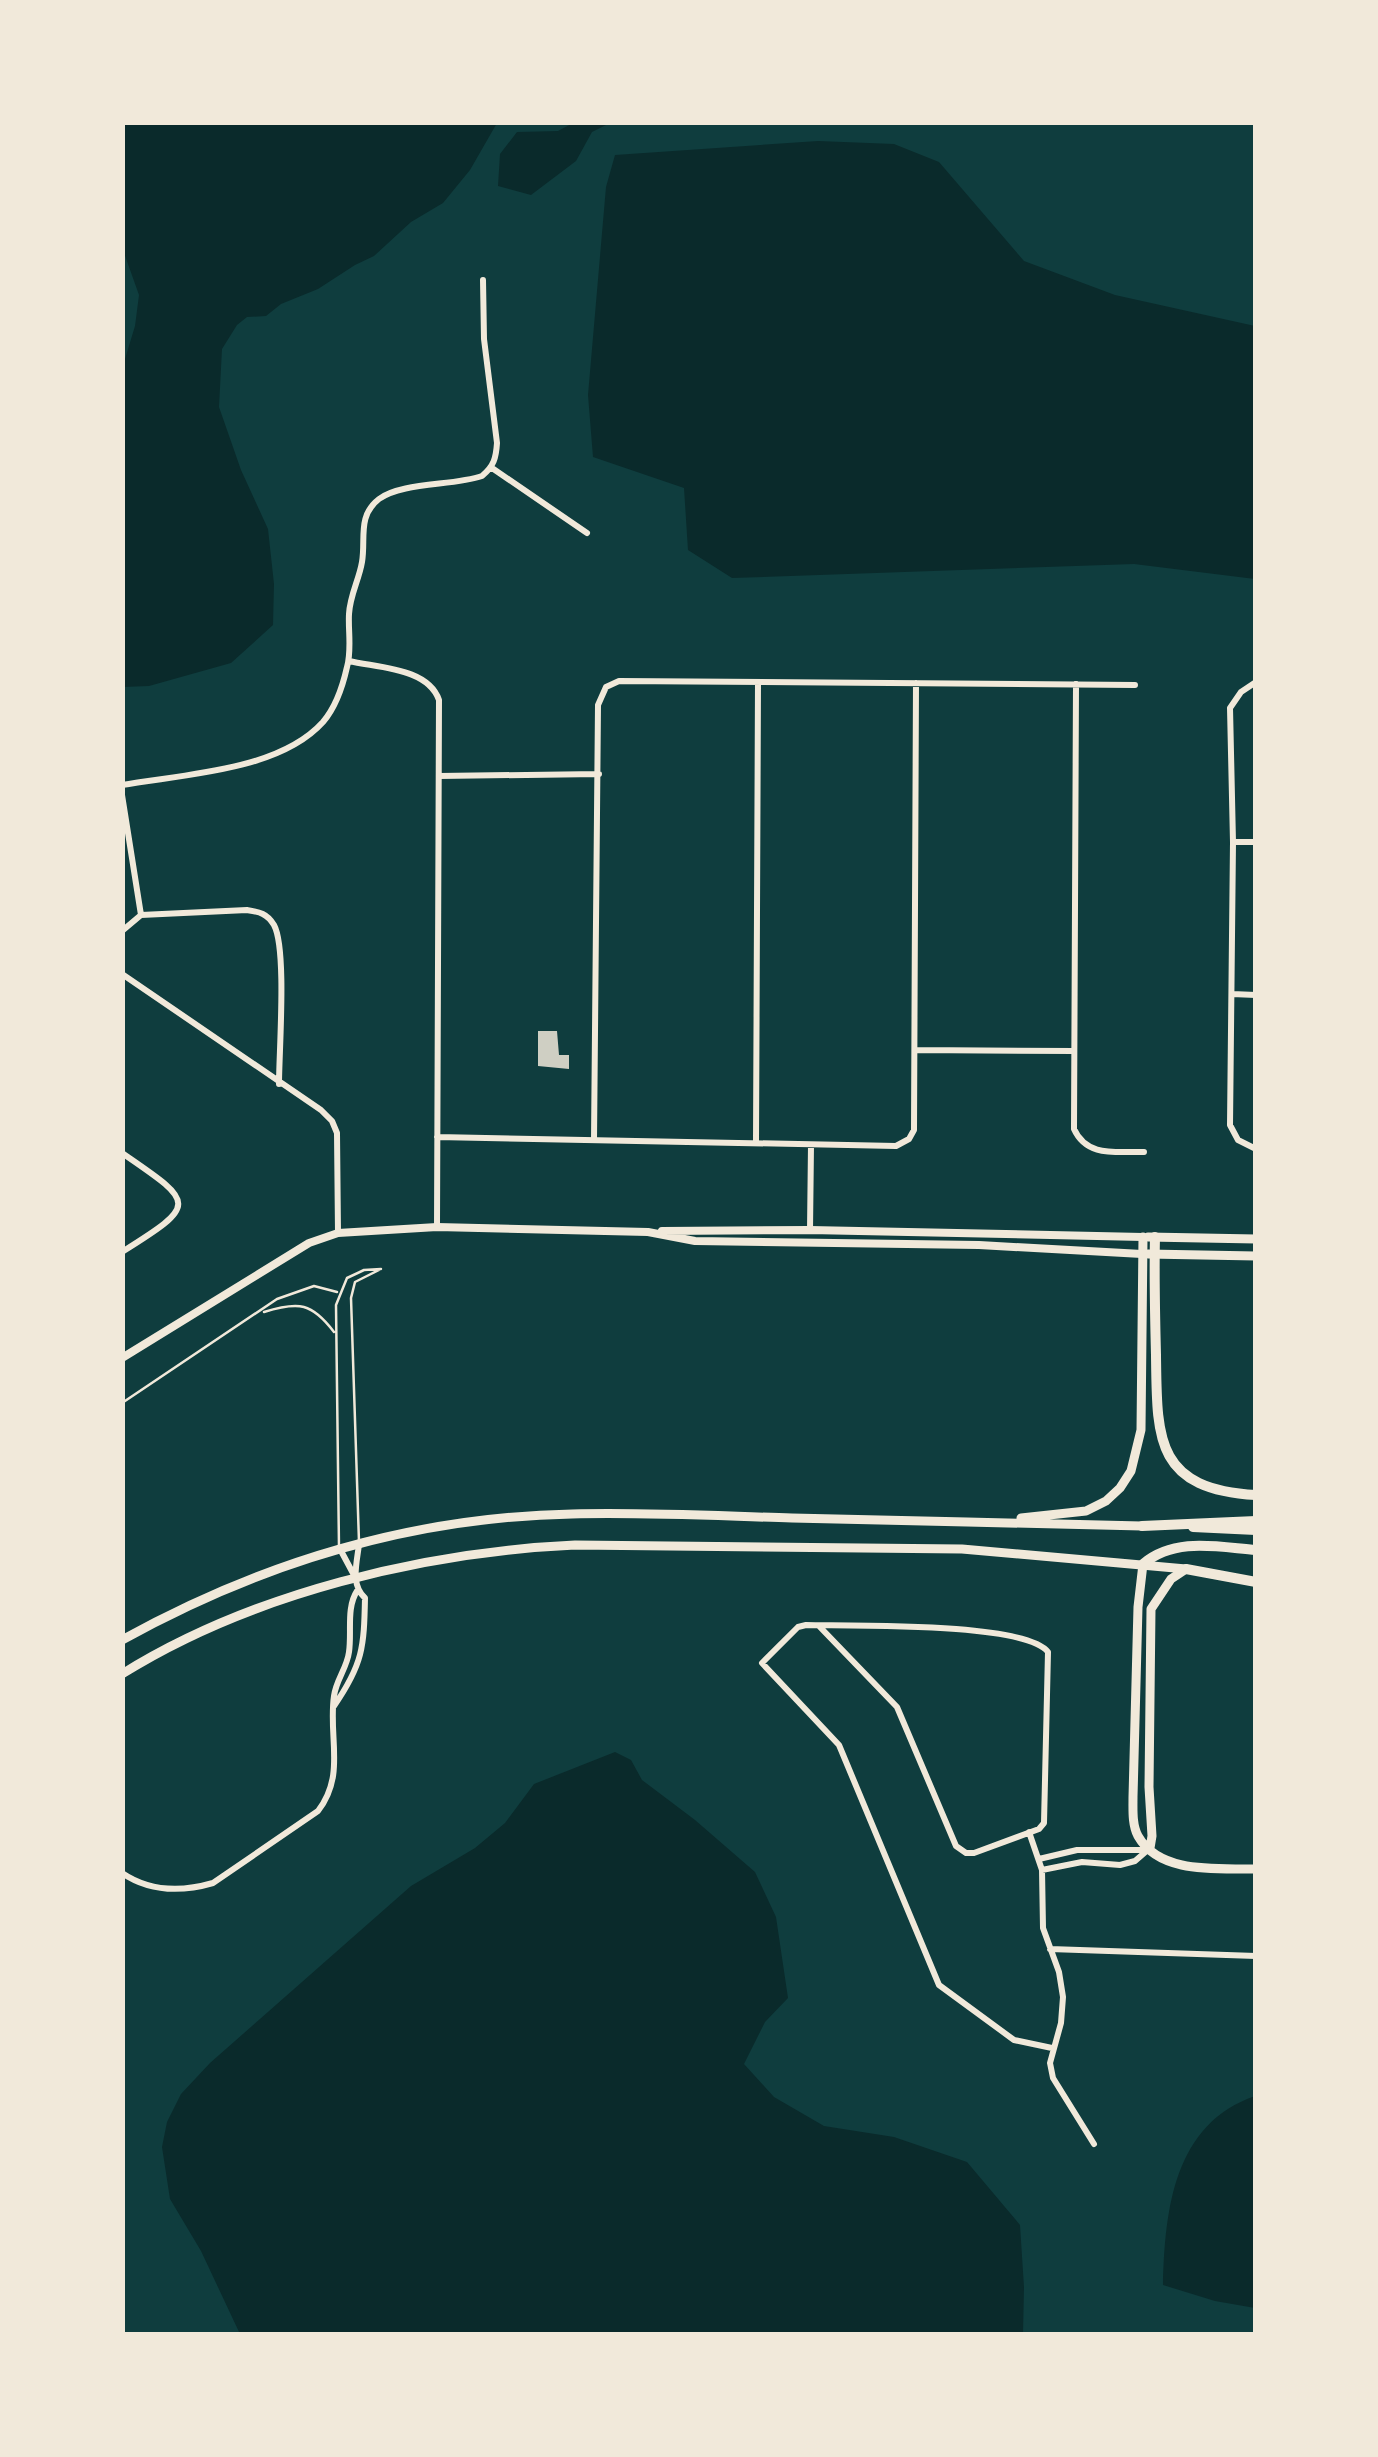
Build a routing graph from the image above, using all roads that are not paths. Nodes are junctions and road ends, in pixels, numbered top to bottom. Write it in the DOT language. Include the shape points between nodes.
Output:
graph roads {
  1 [pos="483,280"];
  2 [pos="492,468"];
  3 [pos="587,532"];
  4 [pos="349,661"];
  5 [pos="758,682"];
  6 [pos="1256,682"];
  7 [pos="916,683"];
  8 [pos="1076,684"];
  9 [pos="1135,684"];
  10 [pos="599,774"];
  11 [pos="439,776"];
  12 [pos="122,785"];
  13 [pos="122,794"];
  14 [pos="1234,842"];
  15 [pos="1256,842"];
  16 [pos="141,915"];
  17 [pos="122,930"];
  18 [pos="122,974"];
  19 [pos="1232,994"];
  20 [pos="1256,995"];
  21 [pos="915,1050"];
  22 [pos="1074,1051"];
  23 [pos="279,1084"];
  24 [pos="436,1137"];
  25 [pos="594,1140"];
  26 [pos="756,1143"];
  27 [pos="812,1145"];
  28 [pos="1256,1148"];
  29 [pos="1144,1152"];
  30 [pos="122,1153"];
  31 [pos="437,1227"];
  32 [pos="810,1230"];
  33 [pos="338,1232"];
  34 [pos="648,1232"];
  35 [pos="1149,1237"];
  36 [pos="1256,1239"];
  37 [pos="811,1243"];
  38 [pos="122,1252"];
  39 [pos="1148,1254"];
  40 [pos="1256,1256"];
  41 [pos="339,1293"];
  42 [pos="258,1314"];
  43 [pos="336,1335"];
  44 [pos="122,1358"];
  45 [pos="122,1403"];
  46 [pos="1256,1495"];
  47 [pos="1256,1521"];
  48 [pos="944,1522"];
  49 [pos="1142,1526"];
  50 [pos="1256,1530"];
  51 [pos="359,1543"];
  52 [pos="339,1548"];
  53 [pos="1256,1550"];
  54 [pos="1143,1564"];
  55 [pos="1186,1569"];
  56 [pos="355,1578"];
  57 [pos="1256,1582"];
  58 [pos="357,1590"];
  59 [pos="819,1626"];
  60 [pos="122,1640"];
  61 [pos="122,1674"];
  62 [pos="332,1707"];
  63 [pos="1030,1832"];
  64 [pos="1148,1849"];
  65 [pos="1039,1860"];
  66 [pos="1256,1869"];
  67 [pos="1042,1870"];
  68 [pos="122,1874"];
  69 [pos="1050,1949"];
  70 [pos="1256,1956"];
  71 [pos="1052,2048"];
  72 [pos="1094,2144"];
  1 -- 2 [label="street" via="498,443"];
  2 -- 3 [label="street"];
  2 -- 4 [label="street" via="468,481 397,492 374,504 361,531"];
  4 -- 11 [label="street" via="434,686"];
  4 -- 12 [label="street" via="325,720 304,740 250,762"];
  5 -- 7 [label="street"];
  5 -- 10 [label="street" via="619,681 606,687 598,705"];
  5 -- 26 [label="street"];
  6 -- 14 [label="street" via="1230,708"];
  7 -- 8 [label="street"];
  7 -- 21 [label="street"];
  8 -- 9 [label="street"];
  8 -- 22 [label="street"];
  10 -- 11 [label="street"];
  10 -- 25 [label="street"];
  11 -- 24 [label="street"];
  13 -- 16 [label="street"];
  14 -- 15 [label="street"];
  14 -- 19 [label="street"];
  16 -- 17 [label="street"];
  16 -- 23 [label="street" via="247,910 269,918 279,942"];
  18 -- 23 [label="street"];
  19 -- 20 [label="street"];
  19 -- 28 [label="street" via="1230,1125 1238,1140"];
  21 -- 22 [label="street"];
  21 -- 27 [label="street" via="909,1139 896,1146"];
  22 -- 29 [label="street" via="1074,1129 1080,1142 1094,1151"];
  23 -- 33 [label="street" via="320,1110 337,1133"];
  24 -- 25 [label="street"];
  24 -- 31 [label="street"];
  25 -- 26 [label="street"];
  26 -- 27 [label="street"];
  27 -- 32 [label="street"];
  30 -- 38 [label="street" via="170,1185 179,1205 170,1222"];
  31 -- 33 [label="street"];
  31 -- 34 [label="street"];
  32 -- 34 [label="street"];
  32 -- 35 [label="street"];
  32 -- 37 [label="street"];
  33 -- 44 [label="street" via="309,1243"];
  34 -- 37 [label="street" via="695,1241"];
  35 -- 36 [label="main road"];
  35 -- 39 [label="highway"];
  37 -- 39 [label="street"];
  39 -- 40 [label="main road"];
  39 -- 46 [label="highway" via="1164,1449 1196,1483"];
  39 -- 48 [label="main road" via="1141,1430 1120,1488 1070,1515"];
  41 -- 42 [label="lane" via="299,1288"];
  41 -- 43 [label="lane"];
  41 -- 51 [label="lane" via="354,1273 381,1269 355,1282 352,1298"];
  42 -- 43 [label="lane" via="307,1307"];
  42 -- 45 [label="lane"];
  43 -- 52 [label="lane"];
  47 -- 49 [label="highway"];
  48 -- 49 [label="main road"];
  48 -- 51 [label="main road" via="571,1514 458,1524"];
  49 -- 50 [label="highway"];
  51 -- 52 [label="main road"];
  51 -- 56 [label="street"];
  52 -- 56 [label="street"];
  52 -- 60 [label="main road" via="258,1574"];
  53 -- 54 [label="highway" via="1187,1545"];
  54 -- 55 [label="main road"];
  54 -- 56 [label="main road" via="962,1549 575,1545 472,1553"];
  54 -- 64 [label="main road" via="1133,1812"];
  55 -- 57 [label="highway"];
  55 -- 64 [label="main road" via="1151,1609"];
  56 -- 58 [label="street"];
  56 -- 61 [label="main road" via="222,1624"];
  58 -- 62 [label="street" via="349,1658"];
  58 -- 62 [label="street" via="364,1598 360,1662"];
  59 -- 63 [label="street" via="897,1707 956,1846 974,1853"];
  59 -- 63 [label="street" via="948,1630 1044,1646 1050,1662 1047,1815"];
  59 -- 71 [label="street" via="798,1627 762,1663 840,1746 939,1985 1014,2040"];
  62 -- 68 [label="street" via="334,1781 318,1811 212,1883 170,1890"];
  63 -- 65 [label="street"];
  64 -- 65 [label="street" via="1077,1850"];
  64 -- 66 [label="main road" via="1191,1867"];
  64 -- 67 [label="street" via="1120,1864"];
  65 -- 67 [label="street"];
  67 -- 69 [label="street"];
  69 -- 70 [label="street"];
  69 -- 71 [label="street" via="1064,1998"];
  71 -- 72 [label="street" via="1053,2078"];
}
